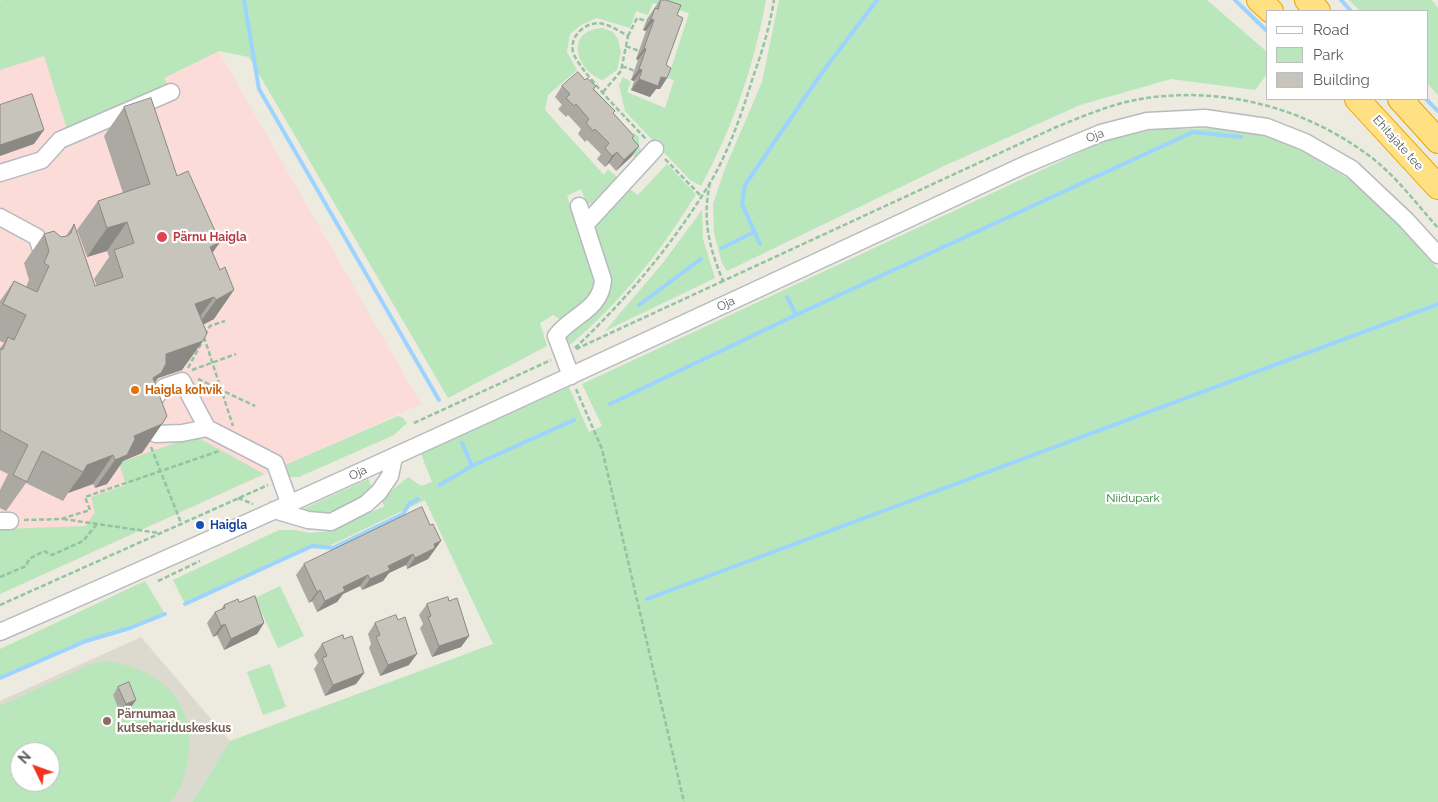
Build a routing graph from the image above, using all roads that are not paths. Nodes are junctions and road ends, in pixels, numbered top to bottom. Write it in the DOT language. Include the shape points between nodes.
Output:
graph roads {
  1 [pos="1259,0"];
  2 [pos="1306,0"];
  3 [pos="1270,10"];
  4 [pos="1317,10"];
  5 [pos="171,92"];
  6 [pos="1359,100"];
  7 [pos="1401,100"];
  8 [pos="1438,141"];
  9 [pos="655,149"];
  10 [pos="0,174"];
  11 [pos="1438,187"];
  12 [pos="579,206"];
  13 [pos="0,217"];
  14 [pos="585,225"];
  15 [pos="1438,255"];
  16 [pos="43,256"];
  17 [pos="571,376"];
  18 [pos="207,428"];
  19 [pos="394,456"];
  20 [pos="290,504"];
  21 [pos="266,509"];
  22 [pos="0,632"];
  1 -- 3 [label="highway"];
  2 -- 4 [label="highway"];
  5 -- 10 [label="street" via="60,140 42,160"];
  6 -- 11 [label="highway, Ehitajate tee"];
  7 -- 8 [label="highway"];
  9 -- 14 [label="street"];
  12 -- 14 [label="street"];
  13 -- 16 [label="street" via="36,237"];
  14 -- 17 [label="street" via="599,266 602,291 598,300 556,336"];
  15 -- 17 [label="street, Oja" via="1352,169 1305,142 1267,127 1205,118 1147,121 1100,133 1024,165"];
  17 -- 19 [label="street, Oja"];
  18 -- 18 [label="street" via="184,376 164,387 151,403 149,418 156,434"];
  18 -- 20 [label="street" via="274,463 274,482"];
  19 -- 20 [label="street, Oja"];
  19 -- 21 [label="street" via="390,476 379,492 366,504 331,522 308,520"];
  20 -- 21 [label="street, Oja"];
  21 -- 22 [label="street, Oja"];
}
